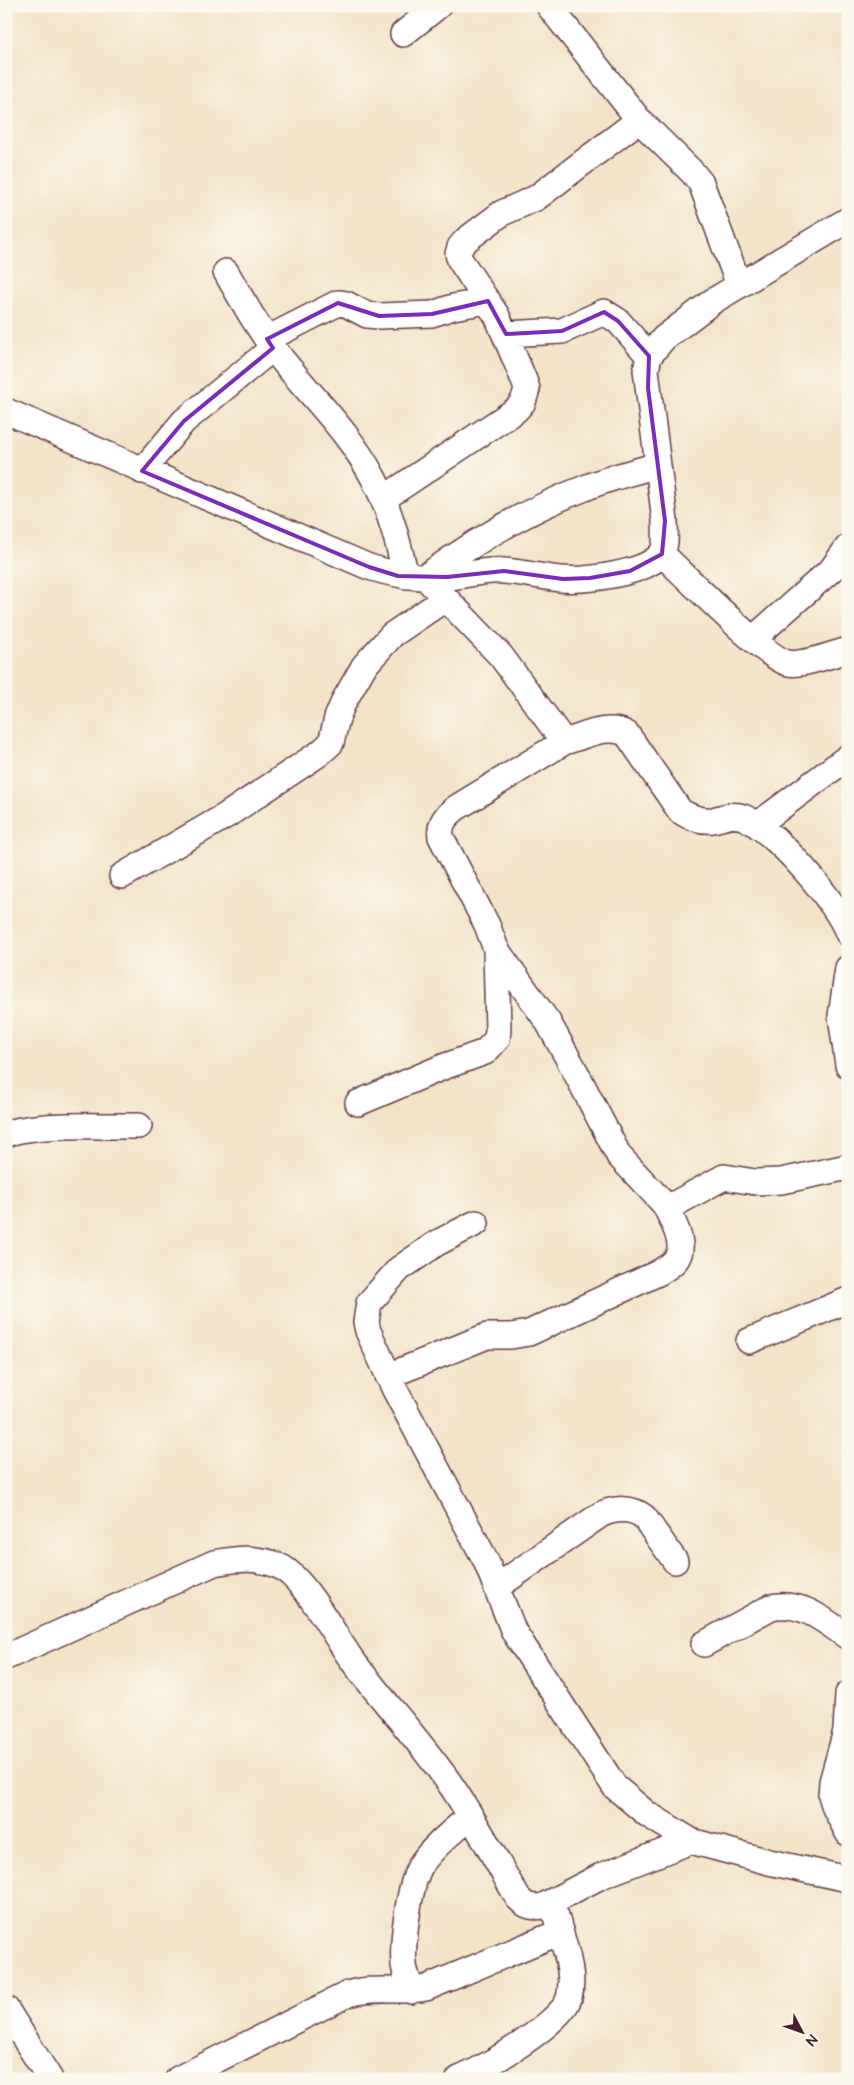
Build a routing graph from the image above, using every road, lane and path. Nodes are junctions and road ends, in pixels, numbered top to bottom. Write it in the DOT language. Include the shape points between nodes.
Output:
graph roads {
  1 [pos="438,6"];
  2 [pos="549,6"];
  3 [pos="403,34"];
  4 [pos="639,120"];
  5 [pos="848,220"];
  6 [pos="226,272"];
  7 [pos="739,285"];
  8 [pos="488,301"];
  9 [pos="506,334"];
  10 [pos="270,343"];
  11 [pos="649,356"];
  12 [pos="6,411"];
  13 [pos="658,465"];
  14 [pos="142,471"];
  15 [pos="383,499"];
  16 [pos="848,547"];
  17 [pos="662,554"];
  18 [pos="416,576"];
  19 [pos="445,599"];
  20 [pos="754,640"];
  21 [pos="848,650"];
  22 [pos="564,742"];
  23 [pos="848,757"];
  24 [pos="757,825"];
  25 [pos="122,876"];
  26 [pos="848,933"];
  27 [pos="496,949"];
  28 [pos="848,968"];
  29 [pos="848,1065"];
  30 [pos="358,1103"];
  31 [pos="139,1126"];
  32 [pos="6,1134"];
  33 [pos="848,1167"];
  34 [pos="665,1205"];
  35 [pos="476,1223"];
  36 [pos="848,1300"];
  37 [pos="749,1341"];
  38 [pos="388,1376"];
  39 [pos="675,1561"];
  40 [pos="497,1587"];
  41 [pos="848,1637"];
  42 [pos="704,1644"];
  43 [pos="6,1657"];
  44 [pos="848,1694"];
  45 [pos="470,1817"];
  46 [pos="848,1833"];
  47 [pos="691,1841"];
  48 [pos="848,1879"];
  49 [pos="552,1902"];
  50 [pos="560,1932"];
  51 [pos="411,1991"];
  52 [pos="6,2009"];
  53 [pos="50,2079"];
  54 [pos="178,2079"];
  55 [pos="460,2079"];
  1 -- 3 [label="street"];
  2 -- 4 [label="street"];
  4 -- 7 [label="street" via="701,184"];
  4 -- 8 [label="street" via="536,198 502,213 460,247 460,260"];
  5 -- 7 [label="street"];
  6 -- 10 [label="street"];
  7 -- 11 [label="street" via="664,338"];
  8 -- 9 [label="street"];
  8 -- 10 [label="street" via="464,304 432,314 379,316 367,315 338,303"];
  9 -- 11 [label="street" via="562,331 604,312 618,321"];
  9 -- 15 [label="street" via="527,390 523,402 516,410"];
  10 -- 14 [label="street" via="184,421"];
  10 -- 15 [label="street" via="352,445"];
  11 -- 13 [label="street" via="646,370"];
  12 -- 14 [label="street"];
  13 -- 17 [label="street" via="665,521"];
  13 -- 18 [label="street" via="586,487 553,501"];
  14 -- 18 [label="street" via="369,567 398,576"];
  15 -- 18 [label="street"];
  16 -- 20 [label="street" via="832,568"];
  17 -- 18 [label="street" via="630,571 590,578 563,579 504,571 447,577"];
  17 -- 20 [label="street"];
  18 -- 19 [label="street"];
  19 -- 22 [label="street" via="501,656"];
  19 -- 25 [label="street" via="392,635 364,666 344,701 331,743 320,754"];
  20 -- 21 [label="street" via="775,657 789,663"];
  22 -- 24 [label="street" via="610,729 620,730 638,748 680,811 703,820 726,815 742,817"];
  22 -- 27 [label="street" via="456,808 442,822 441,837 487,925"];
  23 -- 24 [label="street"];
  24 -- 26 [label="street" via="789,853 829,900"];
  27 -- 30 [label="street" via="498,1039 492,1047"];
  27 -- 34 [label="street" via="548,1022 619,1156"];
  28 -- 29 [label="street" via="841,1016"];
  31 -- 32 [label="street" via="50,1127"];
  33 -- 34 [label="street" via="781,1181 755,1182 724,1177 677,1204"];
  34 -- 38 [label="street" via="680,1241 680,1250 674,1263 658,1273 529,1333 486,1336"];
  35 -- 38 [label="street" via="413,1258 369,1303 366,1312 368,1331"];
  36 -- 37 [label="street"];
  38 -- 40 [label="street" via="466,1519"];
  39 -- 40 [label="street" via="644,1516 639,1512 616,1509 600,1515"];
  40 -- 47 [label="street" via="514,1632 615,1787 647,1814"];
  41 -- 42 [label="street" via="808,1611 781,1604"];
  43 -- 45 [label="street" via="214,1563 240,1559 280,1567 298,1582 352,1660 444,1776"];
  44 -- 46 [label="street" via="846,1730 831,1795"];
  45 -- 49 [label="street" via="522,1902 533,1908"];
  45 -- 51 [label="street" via="430,1853 415,1879 404,1948 404,1967"];
  47 -- 48 [label="street"];
  47 -- 49 [label="street" via="601,1876"];
  49 -- 50 [label="street"];
  50 -- 51 [label="street" via="457,1976"];
  50 -- 55 [label="street" via="570,1970 568,1999 563,2010 494,2060"];
  51 -- 54 [label="street" via="371,1990 348,1994"];
  52 -- 53 [label="street"];
}
